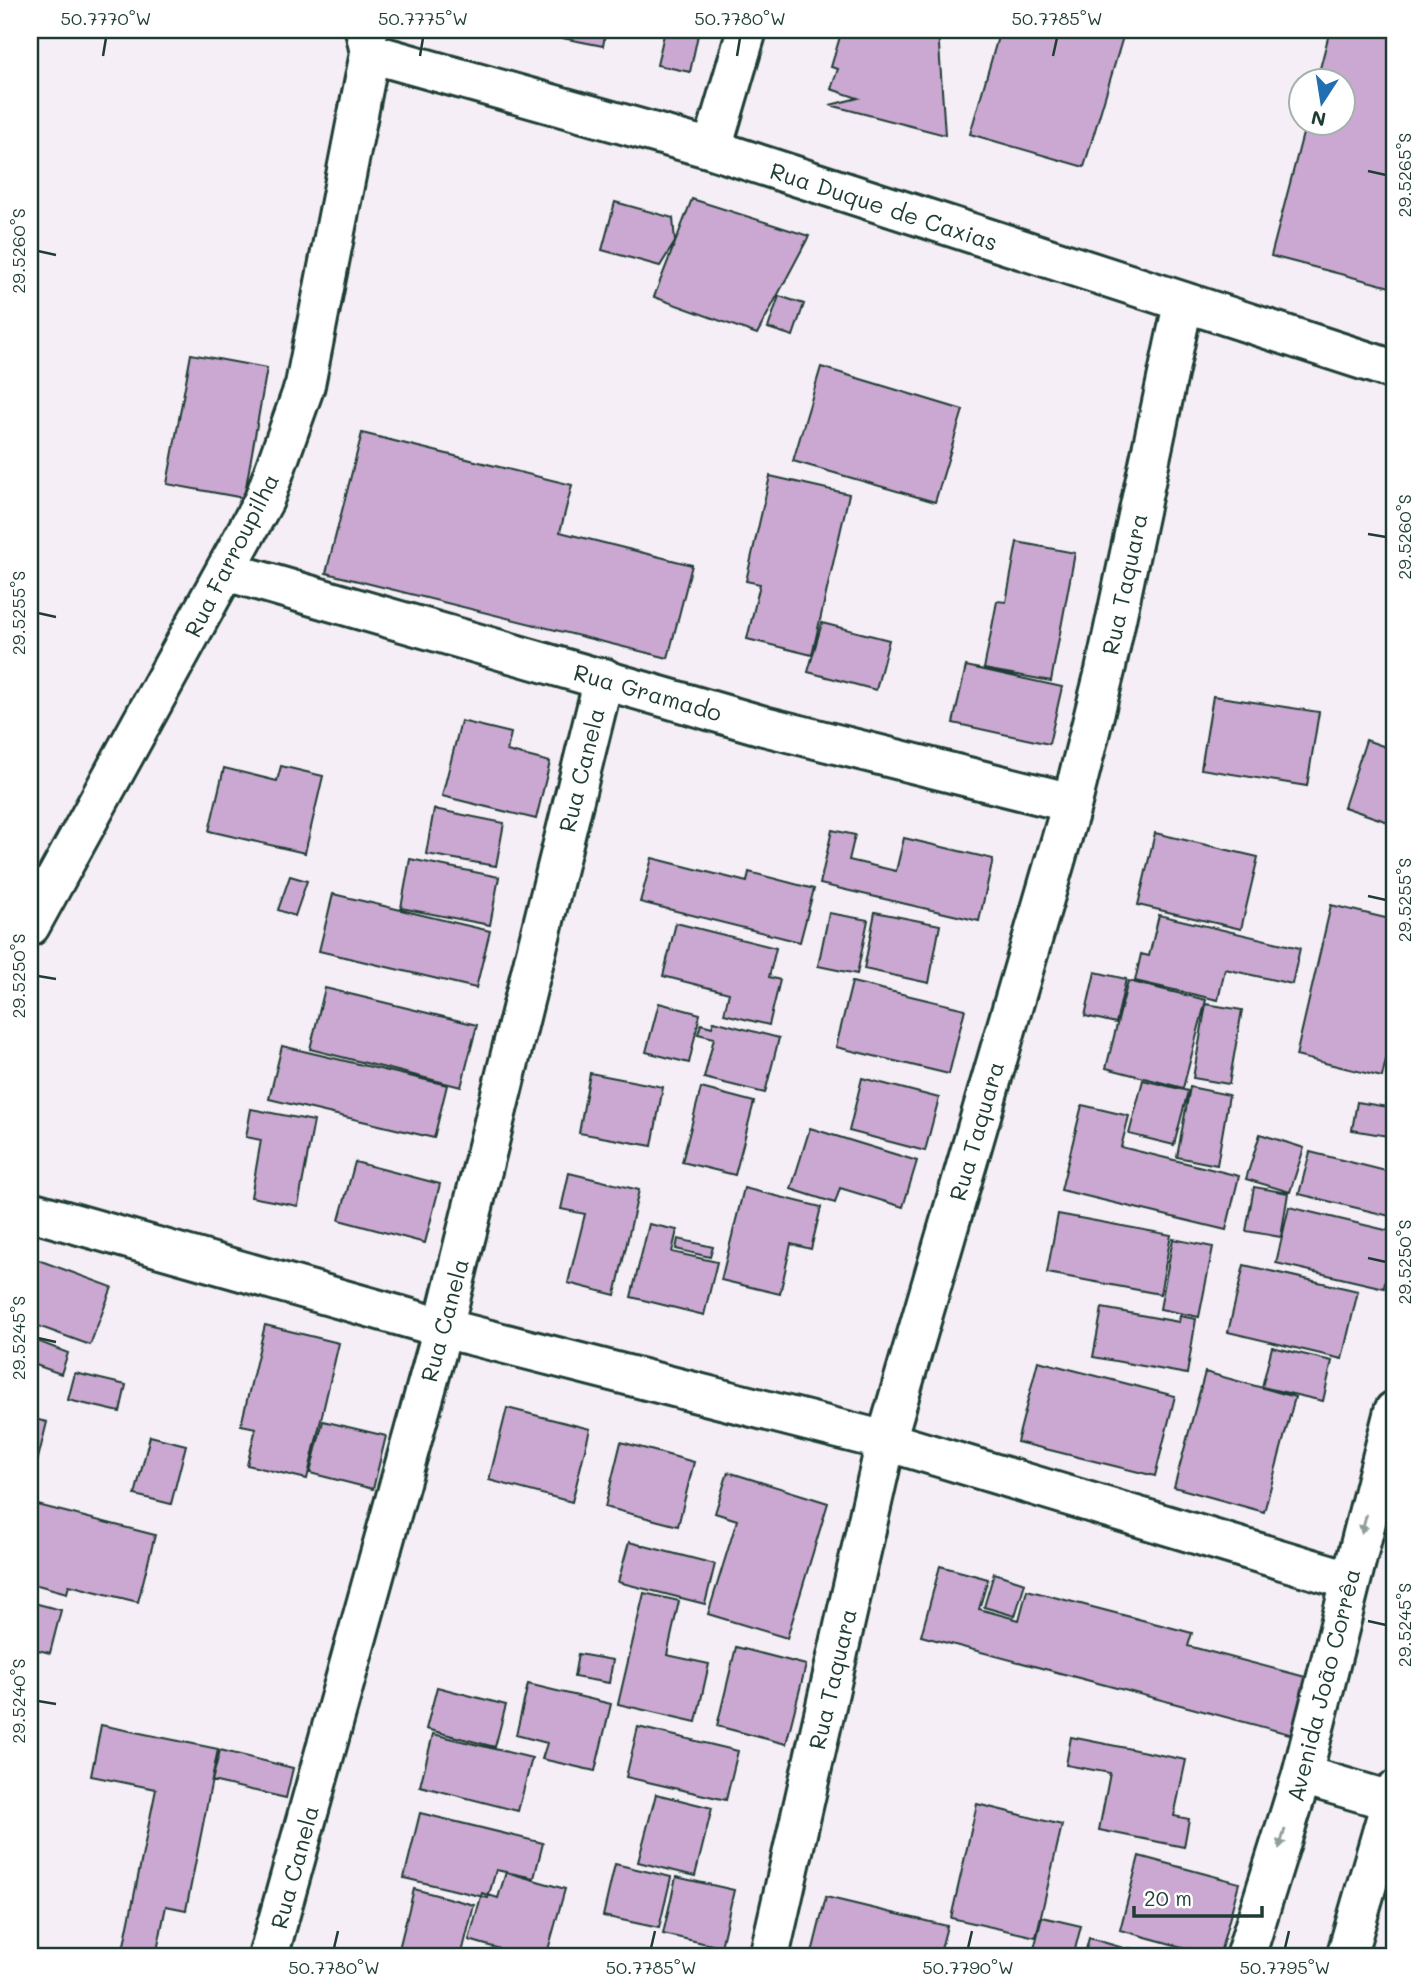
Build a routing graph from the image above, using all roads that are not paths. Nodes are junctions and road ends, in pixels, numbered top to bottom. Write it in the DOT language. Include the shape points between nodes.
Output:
graph roads {
  1 [pos="747,30"];
  2 [pos="368,41"];
  3 [pos="712,149"];
  4 [pos="1183,304"];
  5 [pos="1394,370"];
  6 [pos="226,571"];
  7 [pos="604,678"];
  8 [pos="1072,803"];
  9 [pos="30,926"];
  10 [pos="30,1212"];
  11 [pos="443,1328"];
  12 [pos="1394,1411"];
  13 [pos="886,1441"];
  14 [pos="1349,1580"];
  15 [pos="1302,1775"];
  16 [pos="1393,1798"];
  17 [pos="268,1957"];
  18 [pos="769,1957"];
  19 [pos="1245,1957"];
  20 [pos="1346,1957"];
  1 -- 3 [label="street"];
  2 -- 3 [label="street, Rua Duque de Caxias"];
  2 -- 6 [label="street, Rua Farroupilha" via="305,384 264,500"];
  3 -- 4 [label="street, Rua Duque de Caxias"];
  4 -- 5 [label="street, Rua Duque de Caxias"];
  4 -- 8 [label="street, Rua Taquara" via="1108,658"];
  6 -- 7 [label="street, Rua Gramado"];
  6 -- 9 [label="street, Rua Farroupilha"];
  7 -- 8 [label="street, Rua Gramado" via="764,726"];
  7 -- 11 [label="street, Rua Canela"];
  8 -- 13 [label="street, Rua Taquara"];
  10 -- 11 [label="street"];
  11 -- 13 [label="street"];
  11 -- 17 [label="street, Rua Canela"];
  12 -- 14 [label="street, Avenida João Corrêa, one-way"];
  13 -- 14 [label="street"];
  13 -- 18 [label="street, Rua Taquara"];
  14 -- 15 [label="street, Avenida João Corrêa"];
  15 -- 16 [label="street"];
  15 -- 19 [label="street, Avenida João Corrêa, one-way"];
  16 -- 20 [label="street"];
}
